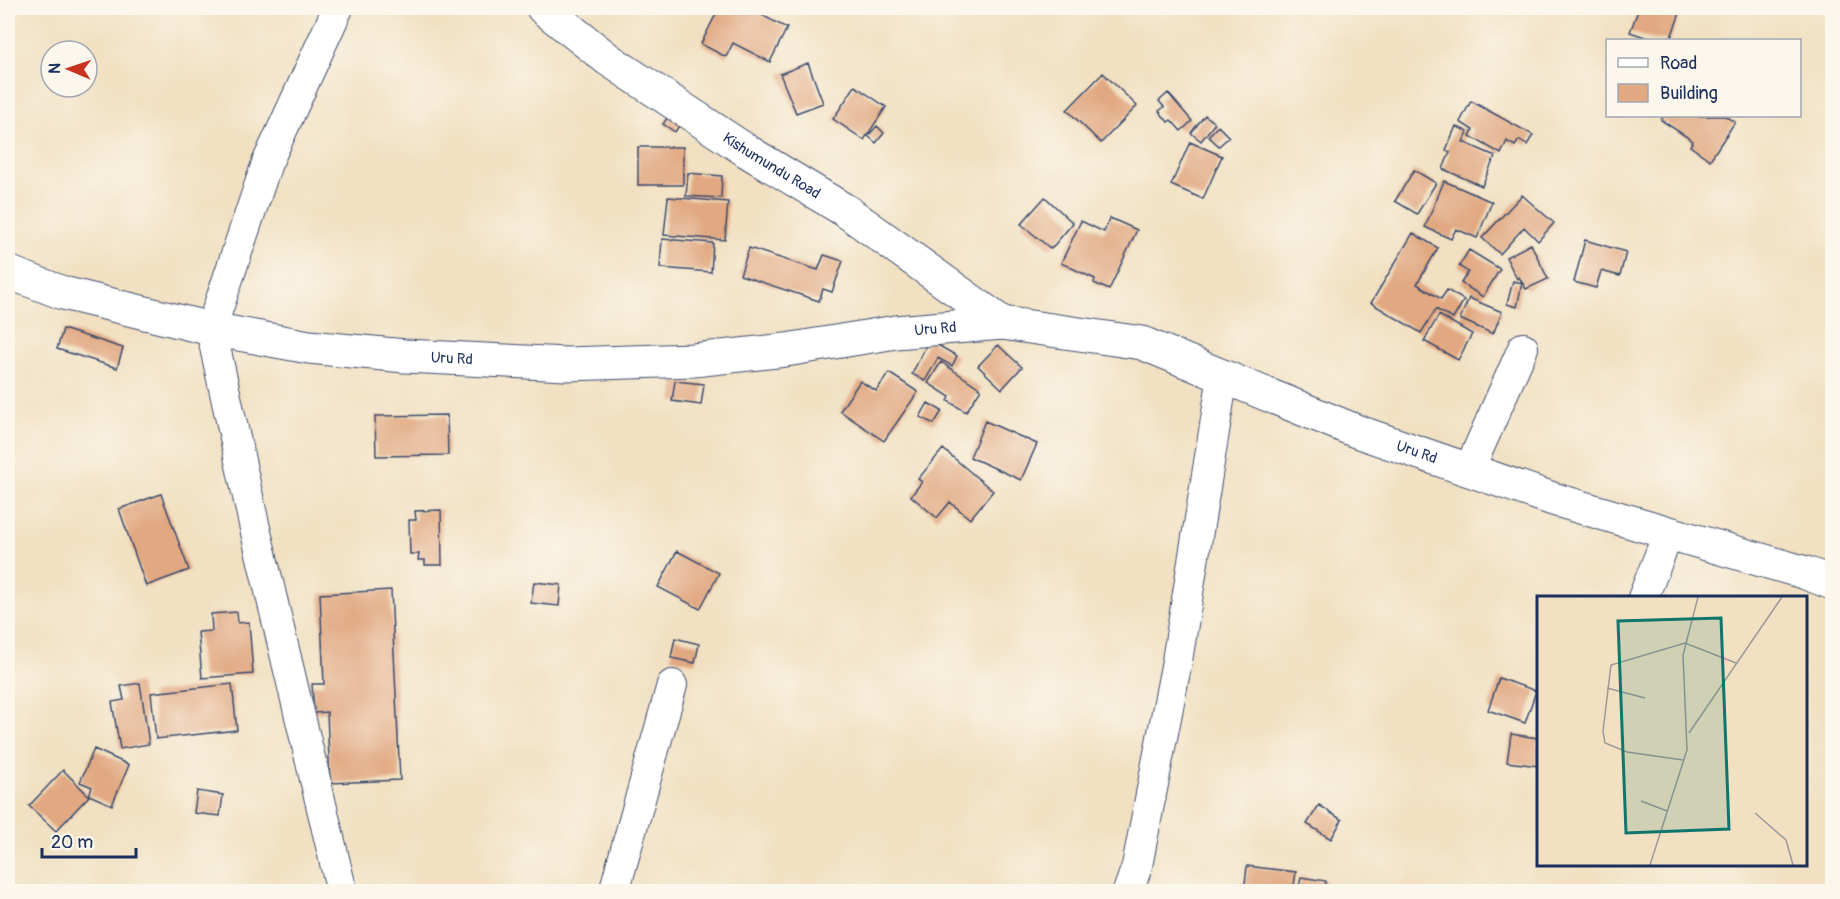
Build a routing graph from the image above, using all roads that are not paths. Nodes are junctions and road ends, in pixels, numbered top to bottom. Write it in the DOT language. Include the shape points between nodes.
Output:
graph roads {
  1 [pos="338,8"];
  2 [pos="543,8"];
  3 [pos="8,272"];
  4 [pos="1002,323"];
  5 [pos="211,328"];
  6 [pos="1523,348"];
  7 [pos="1223,376"];
  8 [pos="1469,470"];
  9 [pos="1668,534"];
  10 [pos="1833,583"];
  11 [pos="1643,596"];
  12 [pos="672,685"];
  13 [pos="342,891"];
  14 [pos="614,891"];
  15 [pos="1128,891"];
  1 -- 5 [label="street" via="267,163"];
  2 -- 4 [label="street, Kishumundu Road" via="609,60 846,211"];
  3 -- 5 [label="street, Uru Rd" via="63,293"];
  4 -- 5 [label="street, Uru Rd" via="896,332 694,360 566,364 309,347"];
  4 -- 7 [label="street, Uru Rd" via="1143,343"];
  5 -- 13 [label="street"];
  6 -- 8 [label="street"];
  7 -- 8 [label="street, Uru Rd" via="1356,431"];
  7 -- 15 [label="street" via="1177,661 1137,866"];
  8 -- 9 [label="street, Uru Rd"];
  9 -- 10 [label="street, Uru Rd"];
  9 -- 11 [label="street"];
  12 -- 14 [label="street"];
}
